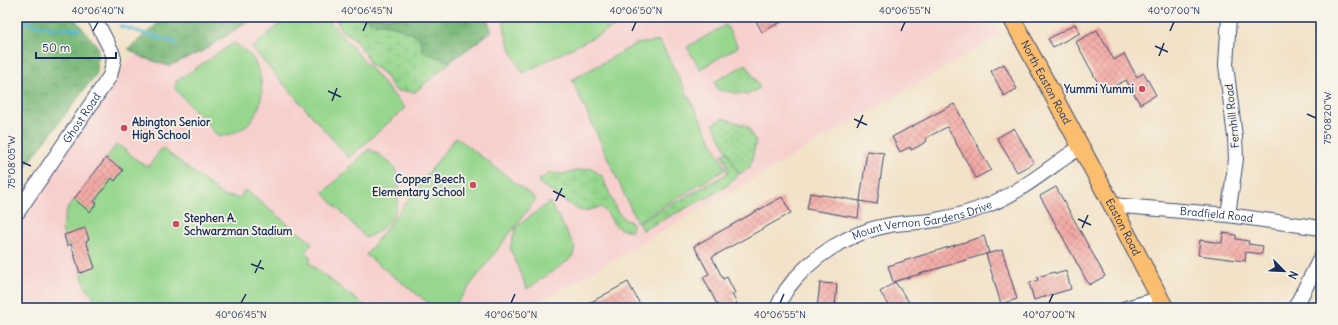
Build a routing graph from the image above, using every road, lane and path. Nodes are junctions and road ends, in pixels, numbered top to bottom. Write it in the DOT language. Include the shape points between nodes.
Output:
graph roads {
  1 [pos="94,17"];
  2 [pos="1011,17"];
  3 [pos="1229,17"];
  4 [pos="1081,147"];
  5 [pos="1112,205"];
  6 [pos="17,212"];
  7 [pos="1228,215"];
  8 [pos="1321,228"];
  9 [pos="1321,257"];
  10 [pos="1162,303"];
  11 [pos="777,308"];
  12 [pos="1126,308"];
  13 [pos="1295,308"];
  1 -- 6 [label="street, Ghost Road" via="114,59 110,76"];
  2 -- 4 [label="main road, North Easton Road"];
  3 -- 7 [label="street, Fernhill Road" via="1226,64 1236,159"];
  4 -- 5 [label="main road, Easton Road"];
  4 -- 11 [label="street, Mount Vernon Gardens Drive" via="1019,189 989,205 935,220 868,230 835,245 806,268 786,290"];
  5 -- 7 [label="street, Bradfield Road"];
  5 -- 10 [label="main road, Easton Road"];
  7 -- 8 [label="street, Bradfield Road"];
  9 -- 13 [label="street"];
  10 -- 12 [label="street"];
}
